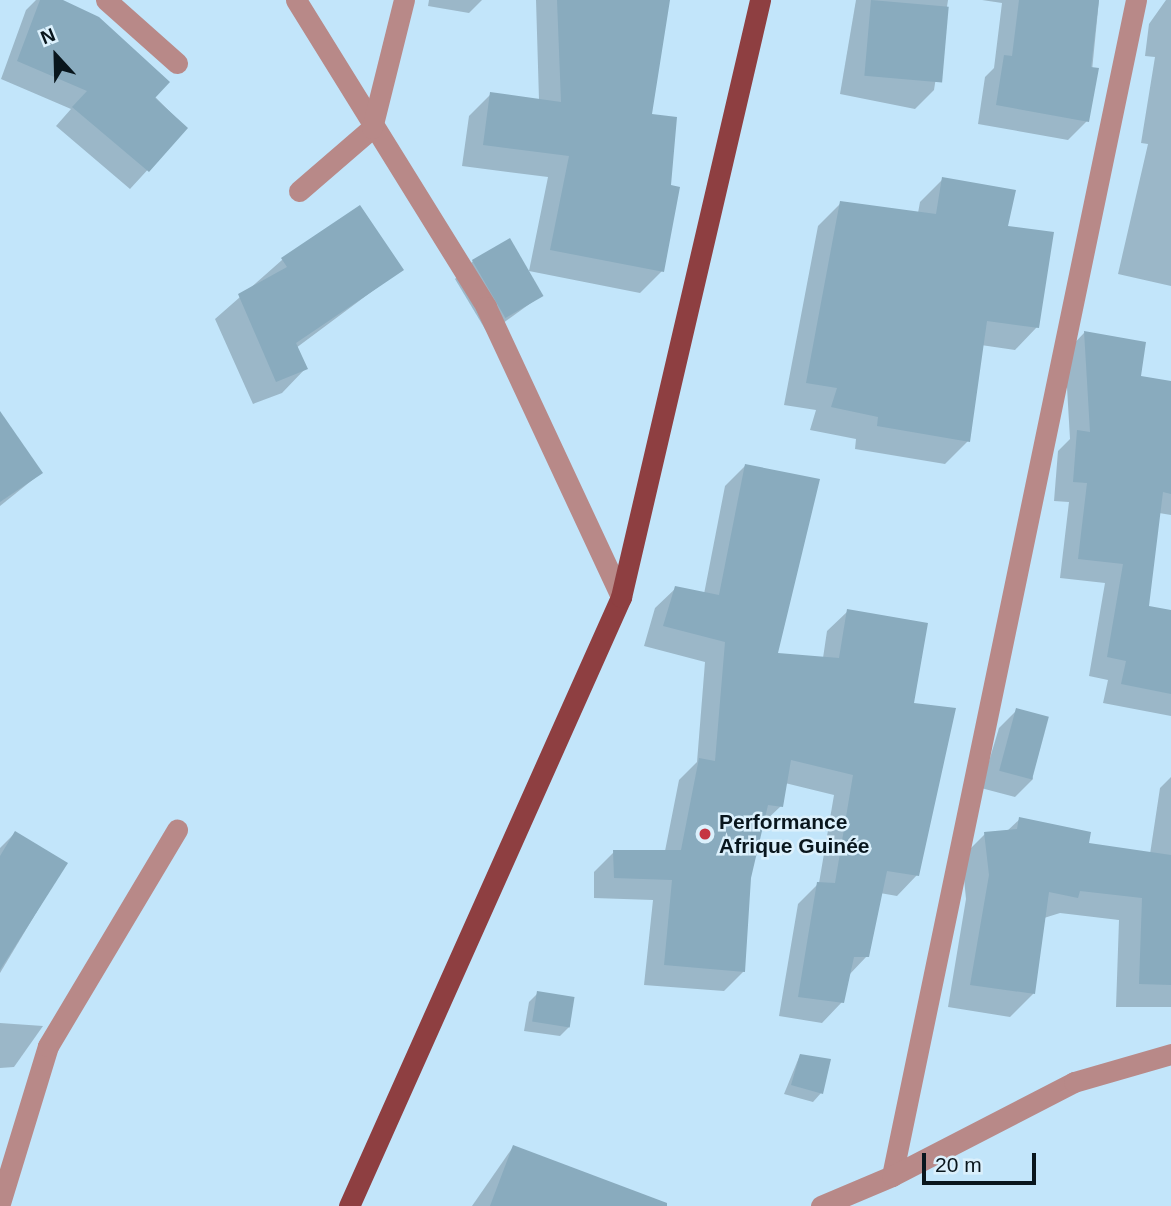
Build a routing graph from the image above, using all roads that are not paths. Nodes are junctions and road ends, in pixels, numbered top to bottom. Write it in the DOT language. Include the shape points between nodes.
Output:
graph roads {
  1 [pos="106,0"];
  2 [pos="296,0"];
  3 [pos="404,0"];
  4 [pos="760,0"];
  5 [pos="1136,0"];
  6 [pos="177,64"];
  7 [pos="372,128"];
  8 [pos="299,191"];
  9 [pos="621,597"];
  10 [pos="177,830"];
  11 [pos="1171,1054"];
  12 [pos="892,1177"];
  13 [pos="0,1203"];
  14 [pos="349,1206"];
  15 [pos="821,1206"];
  1 -- 6 [label="street"];
  2 -- 7 [label="street"];
  3 -- 7 [label="street"];
  4 -- 9 [label="main road"];
  5 -- 12 [label="street"];
  7 -- 8 [label="street"];
  7 -- 9 [label="street" via="486,307"];
  9 -- 14 [label="main road"];
  10 -- 13 [label="street" via="48,1046"];
  11 -- 12 [label="street" via="1074,1082"];
  12 -- 15 [label="street"];
}
